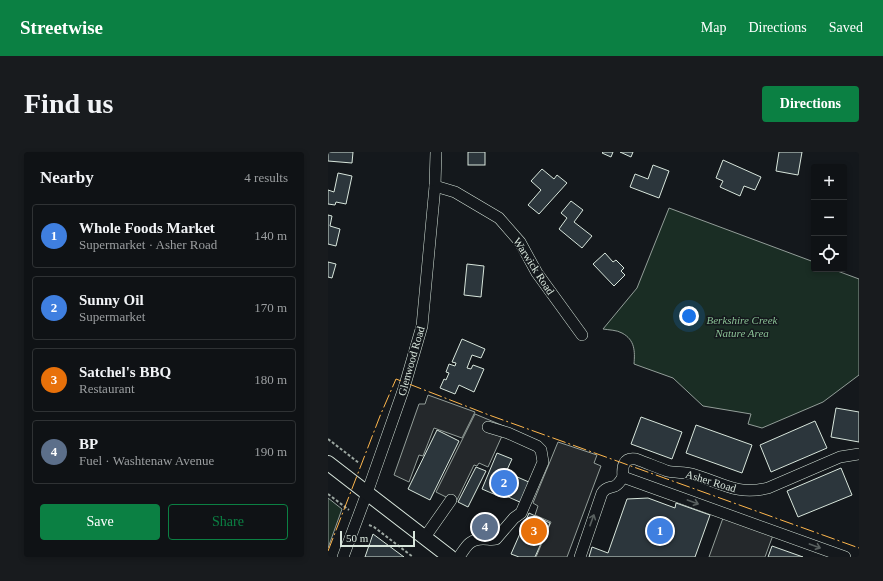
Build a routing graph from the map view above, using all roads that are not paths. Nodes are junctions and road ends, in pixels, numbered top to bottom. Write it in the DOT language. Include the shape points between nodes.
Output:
graph roads {
  1 [pos="436,152"];
  2 [pos="435,186"];
  3 [pos="582,334"];
  4 [pos="488,427"];
  5 [pos="859,454"];
  6 [pos="328,463"];
  7 [pos="624,478"];
  8 [pos="367,493"];
  9 [pos="451,500"];
  10 [pos="424,537"];
  11 [pos="343,557"];
  12 [pos="450,557"];
  13 [pos="459,557"];
  14 [pos="580,557"];
  15 [pos="845,557"];
  1 -- 2 [label="street, Glenwood Road"];
  2 -- 3 [label="street, Warwick Road" via="454,192 499,218 520,242 537,273"];
  2 -- 8 [label="street, Glenwood Road" via="422,326 404,388"];
  4 -- 13 [label="street" via="537,446 541,450 543,462 521,513 496,539 471,541"];
  5 -- 7 [label="street, Asher Road" via="840,457 758,491 737,490 691,474 668,471 630,458 623,466"];
  6 -- 8 [label="main road"];
  14 -- 7 [label="street, one-way" via="602,493"];
  7 -- 15 [label="street, one-way"];
  8 -- 10 [label="main road"];
  8 -- 11 [label="street, Glenwood Road"];
  9 -- 10 [label="street"];
  10 -- 12 [label="main road"];
}
